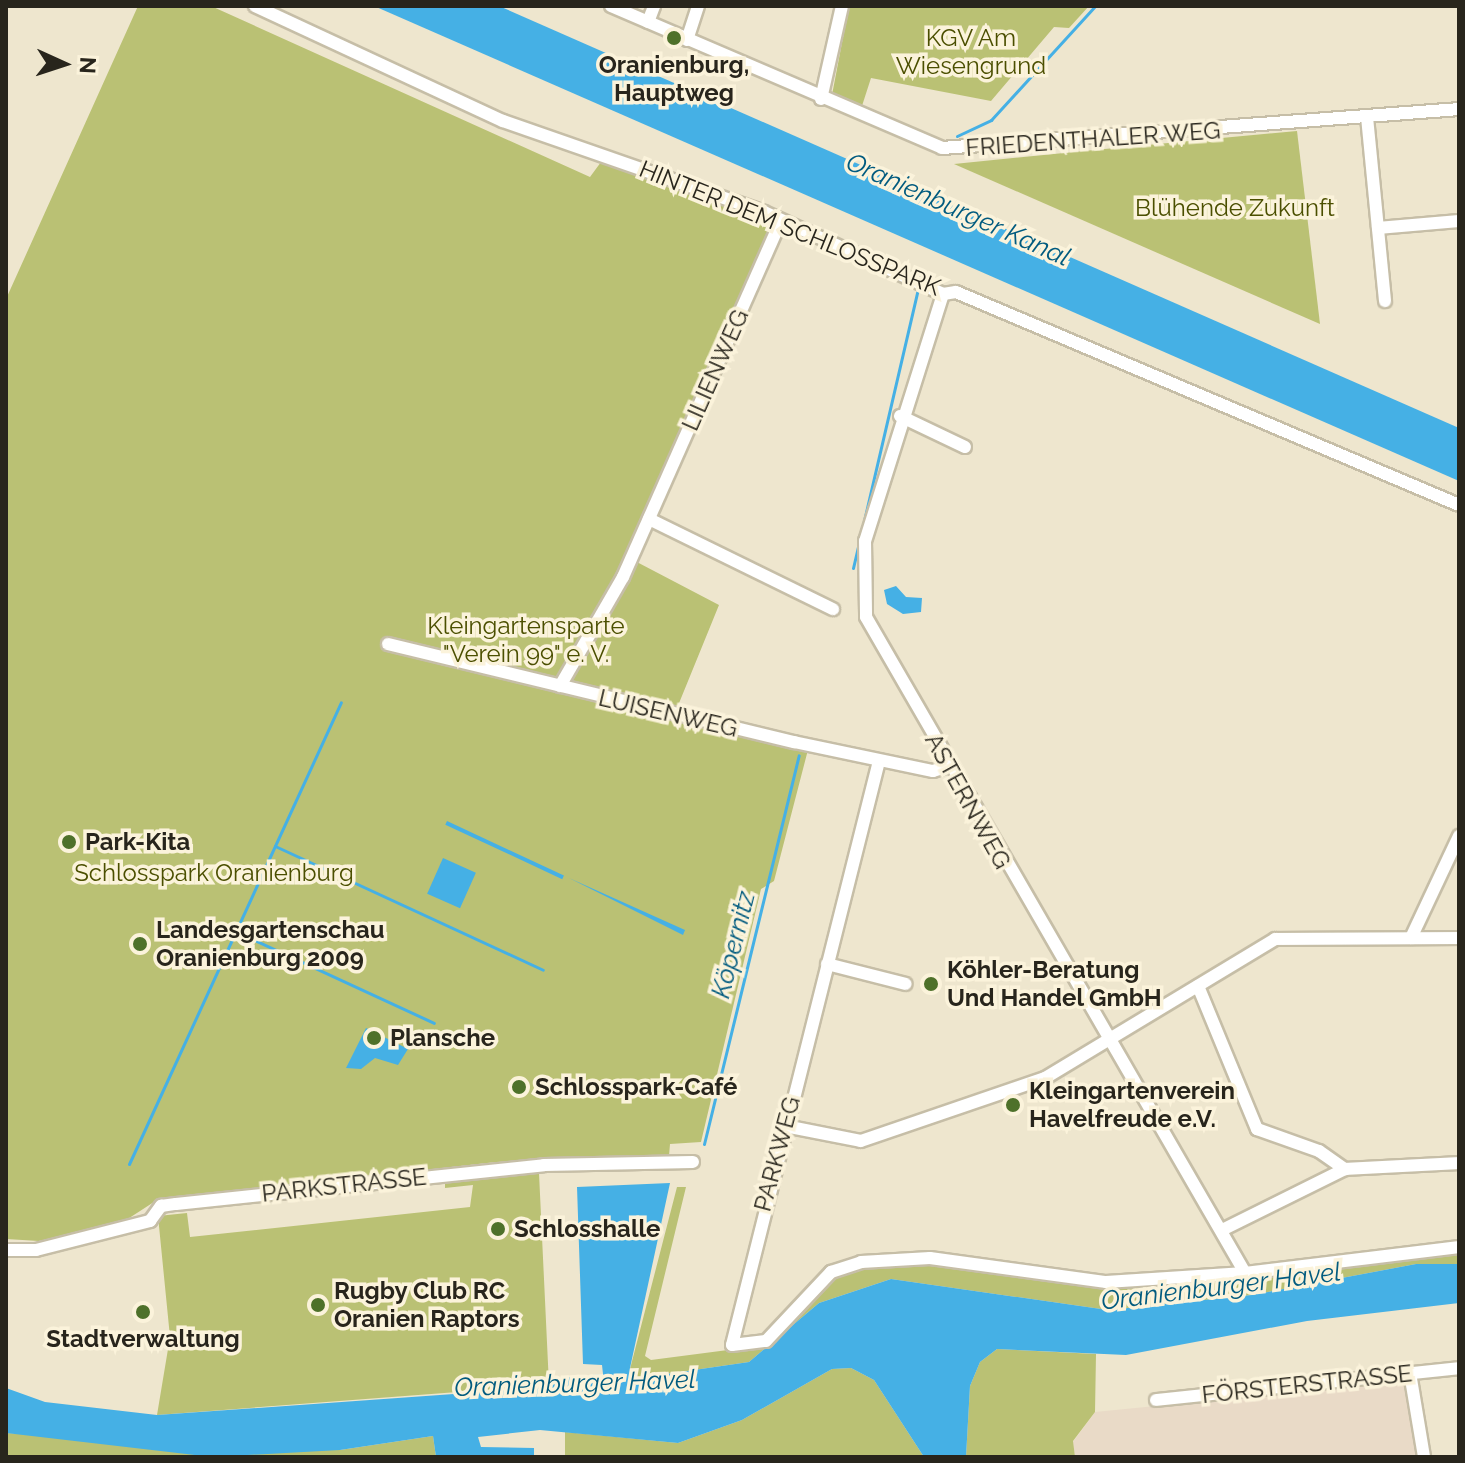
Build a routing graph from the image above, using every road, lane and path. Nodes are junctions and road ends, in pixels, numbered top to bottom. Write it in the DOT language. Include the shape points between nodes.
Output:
graph roads {
  1 [pos="255,6"];
  2 [pos="611,6"];
  3 [pos="654,6"];
  4 [pos="698,6"];
  5 [pos="842,6"];
  6 [pos="648,22"];
  7 [pos="687,40"];
  8 [pos="821,99"];
  9 [pos="1459,109"];
  10 [pos="1367,117"];
  11 [pos="781,220"];
  12 [pos="1459,221"];
  13 [pos="1378,228"];
  14 [pos="943,294"];
  15 [pos="1385,301"];
  16 [pos="900,416"];
  17 [pos="965,447"];
  18 [pos="1459,505"];
  19 [pos="649,519"];
  20 [pos="833,609"];
  21 [pos="388,644"];
  22 [pos="560,686"];
  23 [pos="879,761"];
  24 [pos="948,766"];
  25 [pos="1459,836"];
  26 [pos="1411,938"];
  27 [pos="1459,938"];
  28 [pos="827,964"];
  29 [pos="906,984"];
  30 [pos="1198,986"];
  31 [pos="1109,1040"];
  32 [pos="785,1126"];
  33 [pos="693,1162"];
  34 [pos="1459,1163"];
  35 [pos="1345,1169"];
  36 [pos="1222,1230"];
  37 [pos="1459,1247"];
  38 [pos="6,1250"];
  39 [pos="1245,1273"];
  40 [pos="1459,1368"];
  41 [pos="1410,1373"];
  42 [pos="1156,1400"];
  43 [pos="1424,1457"];
  1 -- 11 [label="street, HINTER DEM SCHLOSSPARK" via="503,121"];
  2 -- 6 [label="street, FRIEDENTHALER WEG"];
  3 -- 6 [label="street"];
  4 -- 7 [label="street"];
  5 -- 8 [label="street"];
  6 -- 7 [label="street, FRIEDENTHALER WEG"];
  7 -- 8 [label="street, FRIEDENTHALER WEG"];
  8 -- 10 [label="street, FRIEDENTHALER WEG" via="916,142 971,151"];
  9 -- 10 [label="street, FRIEDENTHALER WEG"];
  10 -- 13 [label="street"];
  11 -- 14 [label="street, HINTER DEM SCHLOSSPARK"];
  11 -- 19 [label="street, LILIENWEG"];
  12 -- 13 [label="street"];
  13 -- 15 [label="street"];
  14 -- 16 [label="street, ASTERNWEG"];
  14 -- 18 [label="street, HINTER DEM SCHLOSSPARK" via="956,292"];
  16 -- 17 [label="street"];
  16 -- 24 [label="street, ASTERNWEG" via="865,541 862,604"];
  19 -- 20 [label="street"];
  19 -- 22 [label="street, LILIENWEG" via="589,647"];
  21 -- 22 [label="street, LUISENWEG"];
  22 -- 23 [label="street, LUISENWEG"];
  23 -- 24 [label="street, LUISENWEG" via="933,771"];
  23 -- 28 [label="street, PARKWEG"];
  24 -- 31 [label="street, ASTERNWEG"];
  25 -- 26 [label="street"];
  26 -- 27 [label="street"];
  26 -- 30 [label="street" via="1292,935 1265,943"];
  28 -- 29 [label="street"];
  28 -- 32 [label="street, PARKWEG"];
  30 -- 31 [label="street"];
  30 -- 35 [label="street" via="1257,1129 1319,1151"];
  31 -- 32 [label="street" via="1045,1078 879,1136 844,1139"];
  31 -- 36 [label="street, ASTERNWEG"];
  32 -- 39 [label="street, PARKWEG" via="732,1345 766,1341 831,1272 861,1262 930,1258 1106,1282"];
  33 -- 38 [label="street, PARKSTRASSE" via="501,1169 176,1204 161,1206 150,1221 36,1250"];
  34 -- 35 [label="street"];
  35 -- 36 [label="street"];
  36 -- 39 [label="street, ASTERNWEG"];
  37 -- 39 [label="street"];
  40 -- 41 [label="street, FÖRSTERSTRASSE"];
  41 -- 42 [label="street, FÖRSTERSTRASSE"];
  41 -- 43 [label="street"];
}
